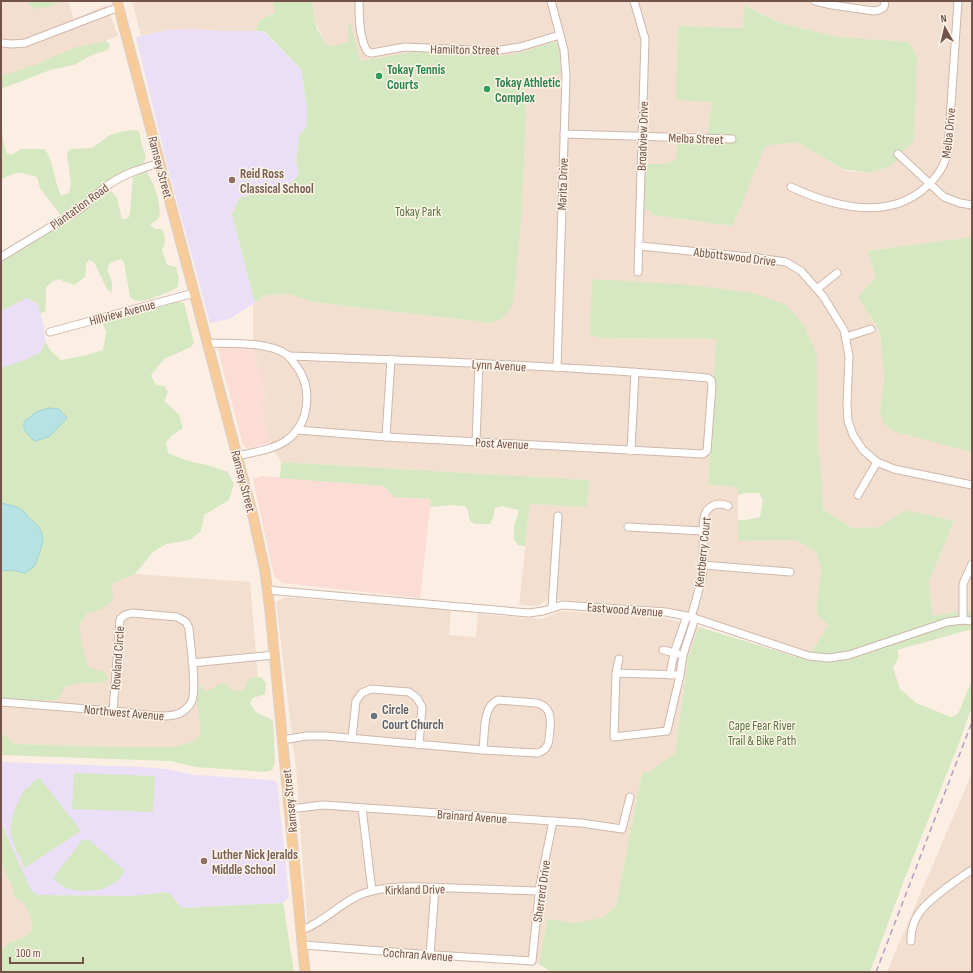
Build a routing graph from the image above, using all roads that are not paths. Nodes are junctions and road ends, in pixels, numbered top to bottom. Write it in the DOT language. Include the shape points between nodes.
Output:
graph roads {
  1 [pos="359,1"];
  2 [pos="551,1"];
  3 [pos="634,1"];
  4 [pos="815,1"];
  5 [pos="885,1"];
  6 [pos="958,1"];
  7 [pos="118,4"];
  8 [pos="560,35"];
  9 [pos="1,43"];
  10 [pos="564,134"];
  11 [pos="642,135"];
  12 [pos="732,139"];
  13 [pos="898,154"];
  14 [pos="160,163"];
  15 [pos="930,183"];
  16 [pos="791,187"];
  17 [pos="972,205"];
  18 [pos="640,246"];
  19 [pos="1,257"];
  20 [pos="638,272"];
  21 [pos="837,274"];
  22 [pos="817,289"];
  23 [pos="194,293"];
  24 [pos="871,329"];
  25 [pos="50,332"];
  26 [pos="846,337"];
  27 [pos="208,342"];
  28 [pos="288,356"];
  29 [pos="390,359"];
  30 [pos="479,364"];
  31 [pos="557,368"];
  32 [pos="635,372"];
  33 [pos="297,430"];
  34 [pos="386,437"];
  35 [pos="476,442"];
  36 [pos="631,451"];
  37 [pos="706,452"];
  38 [pos="237,456"];
  39 [pos="877,462"];
  40 [pos="972,485"];
  41 [pos="858,496"];
  42 [pos="728,506"];
  43 [pos="558,516"];
  44 [pos="628,527"];
  45 [pos="703,531"];
  46 [pos="972,564"];
  47 [pos="703,565"];
  48 [pos="790,572"];
  49 [pos="268,590"];
  50 [pos="552,607"];
  51 [pos="691,617"];
  52 [pos="963,620"];
  53 [pos="972,621"];
  54 [pos="663,650"];
  55 [pos="674,653"];
  56 [pos="274,655"];
  57 [pos="683,655"];
  58 [pos="619,659"];
  59 [pos="192,663"];
  60 [pos="616,673"];
  61 [pos="670,675"];
  62 [pos="680,675"];
  63 [pos="1,702"];
  64 [pos="113,711"];
  65 [pos="352,738"];
  66 [pos="283,740"];
  67 [pos="419,745"];
  68 [pos="483,750"];
  69 [pos="630,797"];
  70 [pos="362,808"];
  71 [pos="290,809"];
  72 [pos="553,821"];
  73 [pos="972,870"];
  74 [pos="435,888"];
  75 [pos="372,891"];
  76 [pos="539,891"];
  77 [pos="302,930"];
  78 [pos="911,941"];
  79 [pos="304,945"];
  80 [pos="430,955"];
  81 [pos="532,961"];
  82 [pos="305,972"];
  1 -- 8 [label="street, Hamilton Street" via="362,35 368,52 405,47 493,52 520,48"];
  2 -- 8 [label="street, Marita Drive"];
  3 -- 11 [label="street, Broadview Drive" via="645,39"];
  4 -- 5 [label="street" via="880,10 884,7"];
  6 -- 15 [label="street, Melba Drive" via="948,149 942,168"];
  7 -- 9 [label="street" via="25,43"];
  7 -- 14 [label="main road, Ramsey Street"];
  8 -- 10 [label="street, Marita Drive" via="566,76"];
  10 -- 11 [label="street, Melba Street"];
  10 -- 31 [label="street, Marita Drive"];
  11 -- 12 [label="street, Melba Street"];
  11 -- 18 [label="street, Broadview Drive"];
  13 -- 15 [label="street"];
  14 -- 19 [label="street, Plantation Road" via="119,178 80,209"];
  14 -- 23 [label="main road, Ramsey Street"];
  15 -- 16 [label="street, Melba Drive" via="906,201 885,207 867,208 836,204"];
  15 -- 17 [label="street" via="944,197"];
  18 -- 20 [label="street, Broadview Drive"];
  18 -- 22 [label="street, Abbottswood Drive" via="786,262 801,271"];
  21 -- 22 [label="street"];
  22 -- 26 [label="street, Abbottswood Drive" via="840,322"];
  23 -- 25 [label="street, Hillview Avenue"];
  23 -- 27 [label="main road, Ramsey Street"];
  24 -- 26 [label="street"];
  26 -- 39 [label="street, Abbottswood Drive" via="849,356 848,421 860,446"];
  27 -- 28 [label="street" via="263,346"];
  27 -- 38 [label="main road, Ramsey Street"];
  28 -- 29 [label="street, Lynn Avenue"];
  28 -- 33 [label="street" via="302,376 307,392 304,415"];
  29 -- 30 [label="street, Lynn Avenue"];
  29 -- 34 [label="street"];
  30 -- 31 [label="street, Lynn Avenue"];
  30 -- 35 [label="street"];
  31 -- 32 [label="street, Lynn Avenue"];
  32 -- 36 [label="street"];
  32 -- 37 [label="street, Lynn Avenue" via="710,378 712,385"];
  33 -- 34 [label="street, Post Avenue"];
  33 -- 38 [label="street" via="275,447"];
  34 -- 35 [label="street, Post Avenue"];
  35 -- 36 [label="street, Post Avenue"];
  36 -- 37 [label="street, Post Avenue" via="700,454"];
  38 -- 49 [label="main road, Ramsey Street" via="256,527"];
  39 -- 40 [label="street, Abbottswood Drive" via="908,473"];
  39 -- 41 [label="street"];
  42 -- 45 [label="street, Kentberry Court" via="718,504 710,508 704,516"];
  43 -- 50 [label="street"];
  44 -- 45 [label="street"];
  45 -- 47 [label="street, Kentberry Court"];
  46 -- 52 [label="street" via="963,584"];
  47 -- 48 [label="street"];
  47 -- 51 [label="street, Kentberry Court" via="700,587"];
  49 -- 50 [label="street, Eastwood Avenue" via="529,613"];
  49 -- 56 [label="main road, Ramsey Street"];
  50 -- 51 [label="street, Eastwood Avenue" via="562,605 666,612"];
  51 -- 52 [label="street, Eastwood Avenue" via="822,658 849,655 947,622"];
  51 -- 55 [label="street"];
  51 -- 57 [label="street"];
  52 -- 53 [label="street, Eastwood Avenue"];
  54 -- 55 [label="street"];
  55 -- 57 [label="street"];
  55 -- 61 [label="street"];
  56 -- 59 [label="street"];
  56 -- 66 [label="main road, Ramsey Street"];
  57 -- 62 [label="street"];
  58 -- 60 [label="street"];
  59 -- 64 [label="street, Northwest Avenue" via="194,695 190,705 183,712 167,716"];
  59 -- 64 [label="street, Rowland Circle" via="189,628 183,620 174,616 125,614 120,619"];
  60 -- 61 [label="street"];
  60 -- 62 [label="street" via="614,737 667,731"];
  61 -- 62 [label="street"];
  63 -- 64 [label="street, Northwest Avenue"];
  65 -- 66 [label="street" via="316,735"];
  65 -- 67 [label="street"];
  65 -- 67 [label="street" via="356,701 362,693 371,689 409,692 417,698 422,707"];
  66 -- 71 [label="main road, Ramsey Street"];
  67 -- 68 [label="street"];
  68 -- 68 [label="street" via="537,754 548,742 551,718 549,711 539,703 495,701 487,712"];
  69 -- 72 [label="street, Brainard Avenue" via="622,829"];
  70 -- 71 [label="street, Brainard Avenue" via="323,805"];
  70 -- 72 [label="street, Brainard Avenue"];
  70 -- 75 [label="street"];
  71 -- 77 [label="main road, Ramsey Street"];
  72 -- 76 [label="street, Sherrerd Drive"];
  73 -- 78 [label="street" via="920,910 914,922"];
  74 -- 75 [label="street, Kirkland Drive" via="392,888"];
  74 -- 76 [label="street, Kirkland Drive"];
  74 -- 80 [label="street"];
  75 -- 77 [label="street, Kirkland Drive" via="348,900 318,924"];
  76 -- 81 [label="street, Sherrerd Drive"];
  77 -- 79 [label="main road, Ramsey Street"];
  79 -- 80 [label="street, Cochran Avenue"];
  79 -- 82 [label="main road, Ramsey Street"];
  80 -- 81 [label="street, Cochran Avenue"];
}
